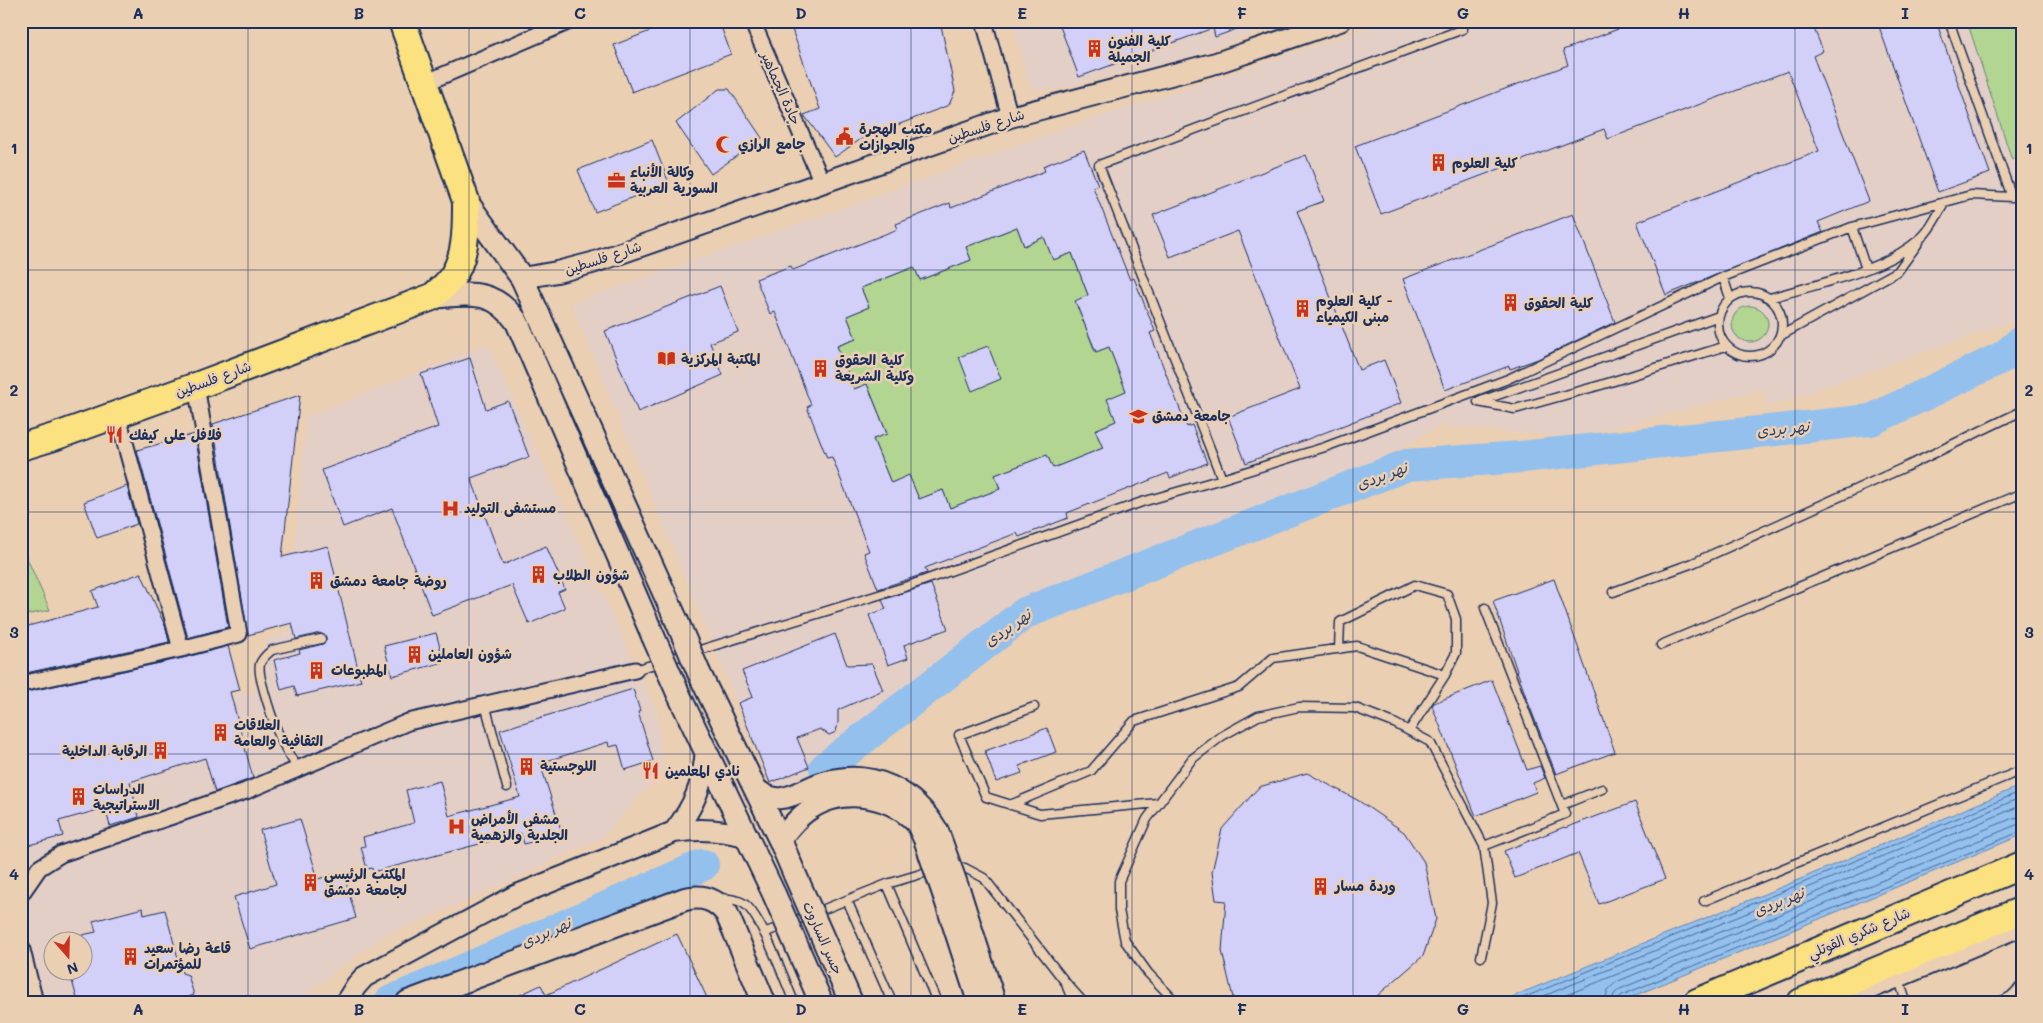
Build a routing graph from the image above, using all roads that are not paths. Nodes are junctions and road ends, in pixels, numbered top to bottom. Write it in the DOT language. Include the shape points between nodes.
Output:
graph roads {
  1 [pos="402,21"];
  2 [pos="570,21"];
  3 [pos="752,21"];
  4 [pos="984,21"];
  5 [pos="1340,21"];
  6 [pos="1949,21"];
  7 [pos="1463,29"];
  8 [pos="425,83"];
  9 [pos="1010,117"];
  10 [pos="822,182"];
  11 [pos="2022,194"];
  12 [pos="2012,197"];
  13 [pos="466,201"];
  14 [pos="1945,202"];
  15 [pos="1852,227"];
  16 [pos="1924,236"];
  17 [pos="1866,269"];
  18 [pos="1723,277"];
  19 [pos="522,278"];
  20 [pos="432,297"];
  21 [pos="1730,298"];
  22 [pos="1770,298"];
  23 [pos="1719,316"];
  24 [pos="1780,336"];
  25 [pos="1726,346"];
  26 [pos="196,386"];
  27 [pos="2022,411"];
  28 [pos="117,413"];
  29 [pos="21,446"];
  30 [pos="1222,479"];
  31 [pos="2022,492"];
  32 [pos="1613,592"];
  33 [pos="1485,608"];
  34 [pos="321,639"];
  35 [pos="1661,645"];
  36 [pos="1339,649"];
  37 [pos="182,650"];
  38 [pos="636,670"];
  39 [pos="1445,675"];
  40 [pos="21,684"];
  41 [pos="485,704"];
  42 [pos="1034,707"];
  43 [pos="1409,731"];
  44 [pos="706,750"];
  45 [pos="298,768"];
  46 [pos="2022,770"];
  47 [pos="753,786"];
  48 [pos="507,787"];
  49 [pos="1602,789"];
  50 [pos="1158,803"];
  51 [pos="1010,805"];
  52 [pos="1562,805"];
  53 [pos="674,832"];
  54 [pos="931,835"];
  55 [pos="748,837"];
  56 [pos="780,840"];
  57 [pos="1484,846"];
  58 [pos="2022,865"];
  59 [pos="887,884"];
  60 [pos="21,894"];
  61 [pos="953,896"];
  62 [pos="703,897"];
  63 [pos="847,900"];
  64 [pos="1704,901"];
  65 [pos="2022,910"];
  66 [pos="2022,928"];
  67 [pos="764,934"];
  68 [pos="21,946"];
  69 [pos="1481,957"];
  70 [pos="1899,979"];
  71 [pos="1066,983"];
  72 [pos="2022,985"];
  73 [pos="35,1002"];
  74 [pos="346,1002"];
  75 [pos="408,1002"];
  76 [pos="764,1002"];
  77 [pos="794,1002"];
  78 [pos="821,1002"];
  79 [pos="851,1002"];
  80 [pos="892,1002"];
  81 [pos="936,1002"];
  82 [pos="978,1002"];
  83 [pos="995,1002"];
  84 [pos="1073,1002"];
  85 [pos="1083,1002"];
  86 [pos="1176,1002"];
  87 [pos="1697,1002"];
  88 [pos="1801,1002"];
  89 [pos="1844,1002"];
  90 [pos="1906,1002"];
  91 [pos="2000,1002"];
  1 -- 8 [label="highway"];
  2 -- 8 [label="street"];
  3 -- 10 [label="street, جادة الجماهير"];
  4 -- 9 [label="street"];
  5 -- 9 [label="street, شارع فلسطين" via="1216,63"];
  6 -- 12 [label="lane"];
  7 -- 30 [label="lane" via="1099,165"];
  8 -- 13 [label="highway"];
  9 -- 10 [label="street, شارع فلسطين"];
  10 -- 19 [label="street, شارع فلسطين" via="592,263"];
  11 -- 12 [label="lane"];
  12 -- 14 [label="lane" via="1971,194"];
  13 -- 19 [label="main road, جسر الساروت"];
  13 -- 20 [label="highway" via="461,258 450,280"];
  14 -- 15 [label="lane"];
  14 -- 16 [label="lane"];
  15 -- 17 [label="lane"];
  15 -- 18 [label="lane"];
  16 -- 17 [label="lane" via="1901,252"];
  16 -- 24 [label="lane" via="1898,270"];
  17 -- 22 [label="lane"];
  18 -- 21 [label="lane"];
  18 -- 30 [label="lane" via="1508,379 1325,447"];
  19 -- 47 [label="main road, جسر الساروت, bridge"];
  20 -- 26 [label="highway, شارع فلسطين"];
  20 -- 44 [label="main road, جسر الساروت, bridge" via="484,295 503,305 518,322 678,693"];
  21 -- 22 [label="lane" via="1750,291"];
  21 -- 23 [label="lane"];
  22 -- 24 [label="lane" via="1781,316"];
  23 -- 25 [label="lane" via="1718,326"];
  23 -- 25 [label="lane" via="1478,402 1515,409"];
  24 -- 25 [label="lane" via="1770,349 1755,355 1735,352"];
  26 -- 28 [label="highway, شارع فلسطين"];
  26 -- 37 [label="street" via="240,634"];
  27 -- 32 [label="lane" via="1693,562"];
  28 -- 29 [label="highway, شارع فلسطين"];
  28 -- 37 [label="street"];
  30 -- 38 [label="lane" via="1142,502 911,585"];
  31 -- 35 [label="lane"];
  33 -- 52 [label="lane"];
  34 -- 45 [label="lane" via="272,650 260,663 260,676 274,726"];
  36 -- 39 [label="lane" via="1357,646"];
  36 -- 39 [label="lane" via="1340,622 1414,585 1447,594 1456,619 1456,653"];
  36 -- 51 [label="lane" via="1273,658 1239,687 1134,721 1091,771"];
  37 -- 40 [label="street"];
  38 -- 41 [label="street"];
  39 -- 43 [label="lane"];
  41 -- 45 [label="street" via="408,722"];
  41 -- 48 [label="lane"];
  42 -- 51 [label="lane" via="959,735 986,797"];
  43 -- 50 [label="lane" via="1355,708 1299,708 1258,716 1222,736 1192,759"];
  43 -- 57 [label="lane" via="1430,742"];
  44 -- 53 [label="street" via="698,794"];
  44 -- 55 [label="main road, جسر الساروت"];
  45 -- 60 [label="street" via="246,791 61,854 39,868"];
  46 -- 64 [label="lane"];
  47 -- 54 [label="street" via="766,796 782,799 827,781 859,778 875,781 916,802 927,813"];
  47 -- 56 [label="main road, جسر الساروت"];
  49 -- 52 [label="lane"];
  50 -- 51 [label="lane" via="1040,814"];
  50 -- 86 [label="lane" via="1147,819 1119,882 1119,910 1125,941 1148,973"];
  52 -- 57 [label="lane" via="1565,814"];
  53 -- 55 [label="street" via="712,829"];
  53 -- 74 [label="street" via="503,902 364,977"];
  54 -- 56 [label="street" via="883,801 864,796 844,796 807,811"];
  54 -- 61 [label="street, bridge"];
  55 -- 78 [label="main road, جسر الساروت, bridge"];
  56 -- 79 [label="main road, جسر الساروت, bridge"];
  57 -- 69 [label="lane" via="1492,904"];
  58 -- 87 [label="highway, شارع شكري القوتلي"];
  59 -- 63 [label="lane"];
  59 -- 71 [label="lane" via="944,867 960,867 975,872 991,885"];
  59 -- 81 [label="lane"];
  61 -- 82 [label="street"];
  61 -- 83 [label="street"];
  62 -- 67 [label="lane" via="742,902 752,910"];
  62 -- 75 [label="main road" via="685,899"];
  62 -- 76 [label="main road" via="716,903 727,914"];
  63 -- 67 [label="lane"];
  63 -- 80 [label="lane"];
  65 -- 88 [label="highway"];
  66 -- 70 [label="street"];
  67 -- 77 [label="lane"];
  68 -- 73 [label="street"];
  70 -- 89 [label="street"];
  70 -- 90 [label="lane"];
  71 -- 84 [label="lane"];
  71 -- 85 [label="lane"];
  72 -- 91 [label="lane"];
}
